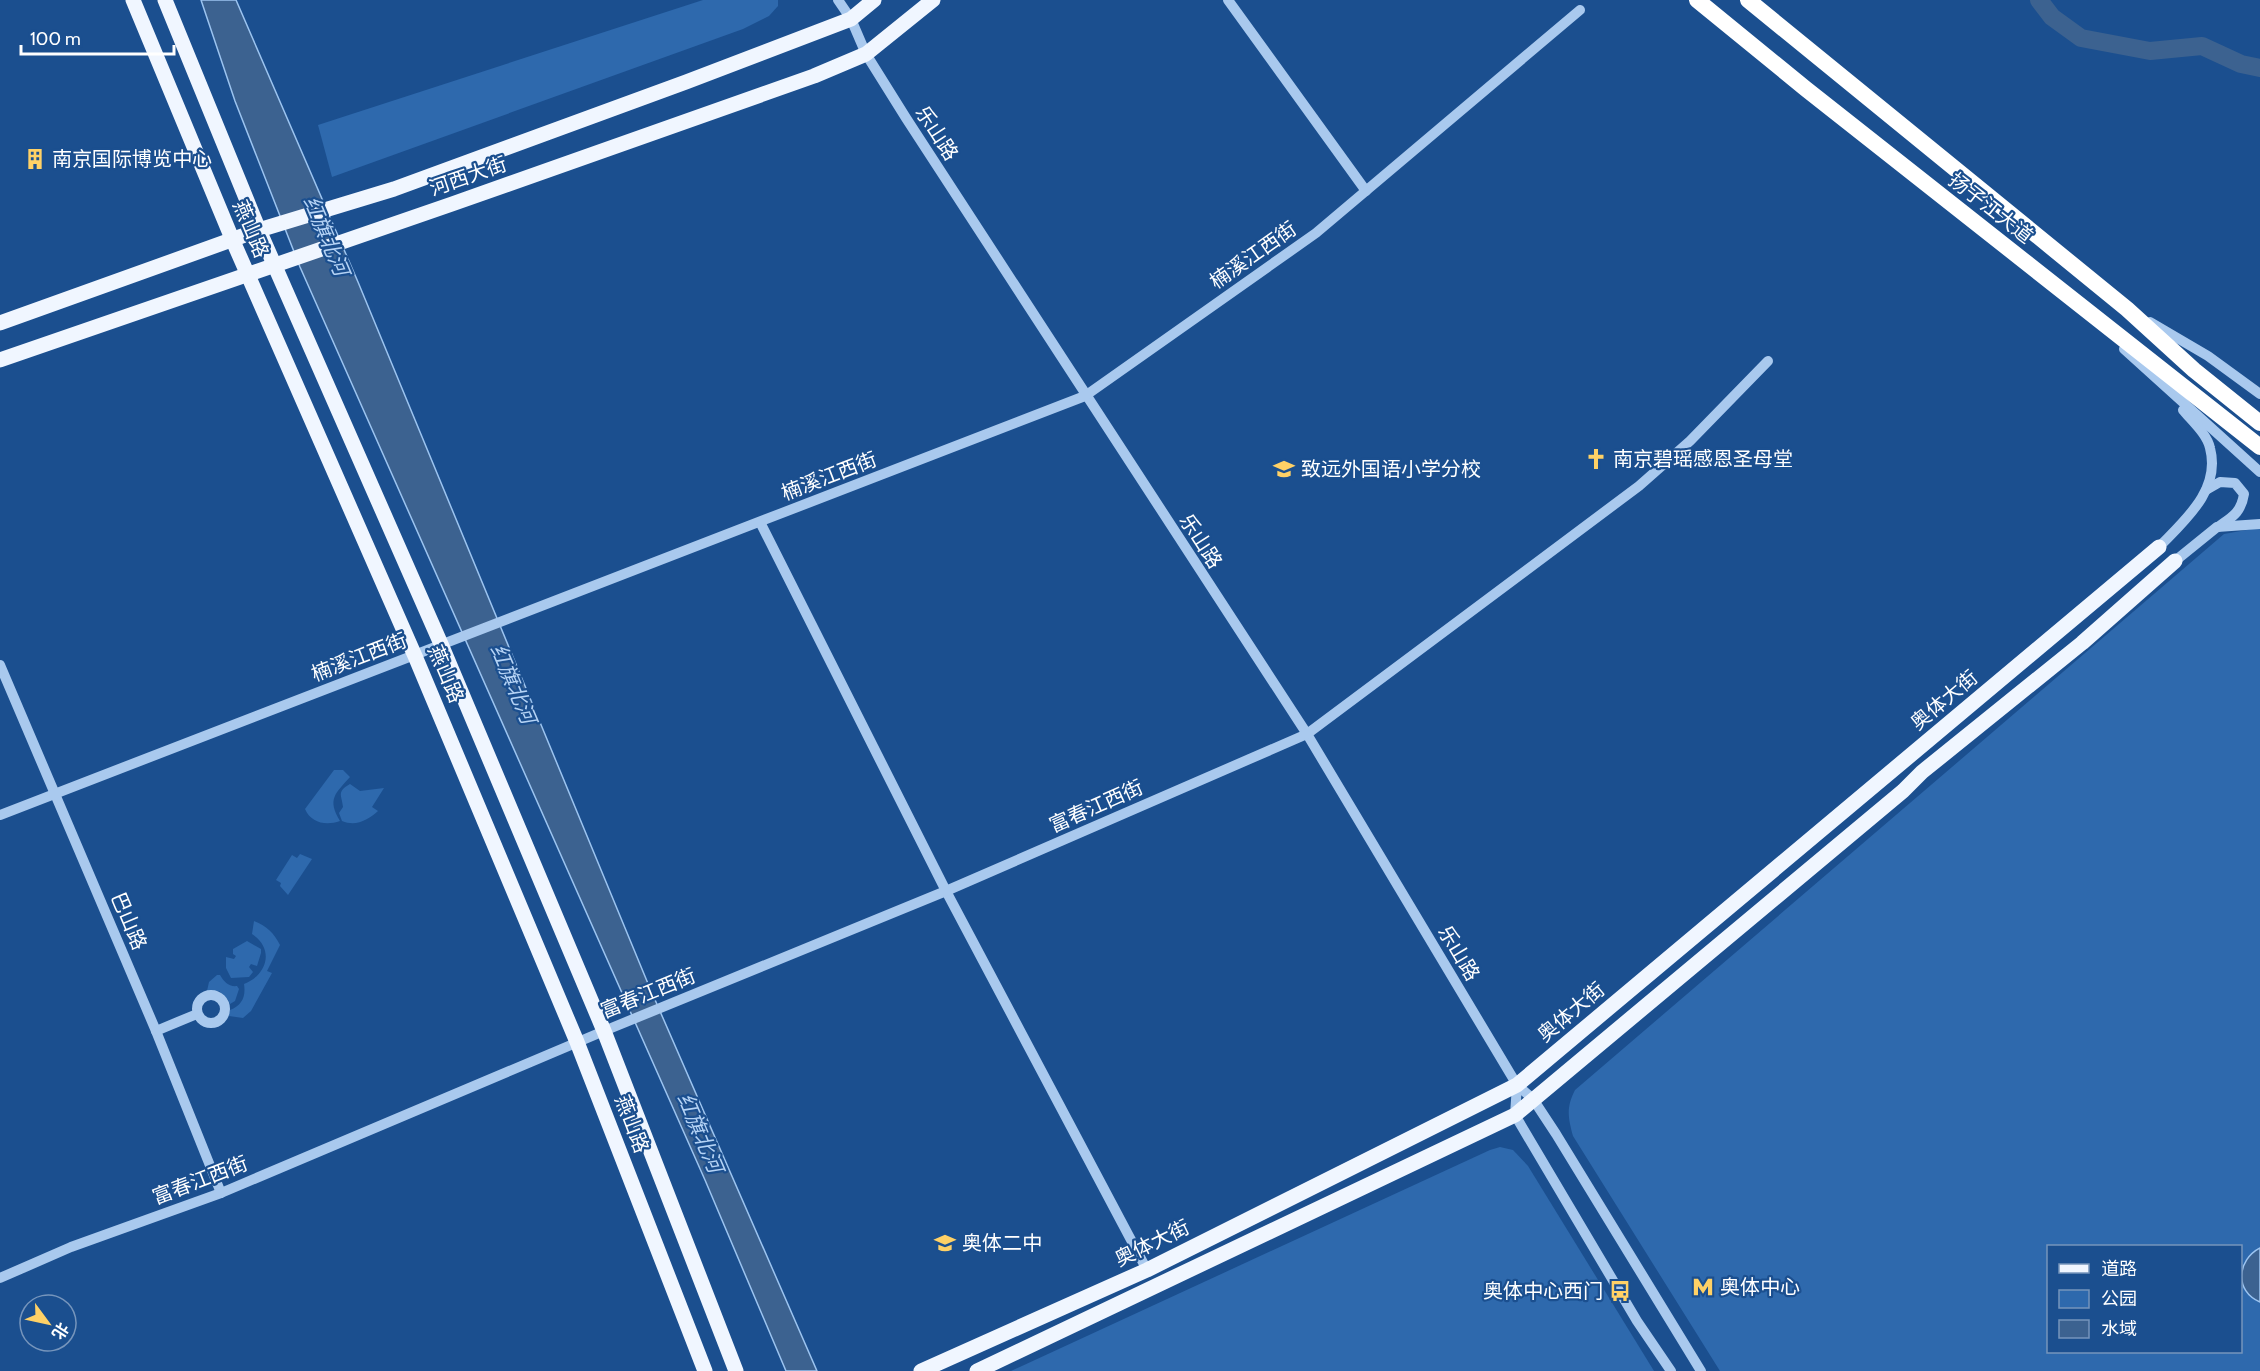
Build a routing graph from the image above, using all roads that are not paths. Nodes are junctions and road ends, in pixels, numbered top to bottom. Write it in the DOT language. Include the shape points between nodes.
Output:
graph roads {
  1 [pos="134,0"];
  2 [pos="165,0"];
  3 [pos="838,0"];
  4 [pos="874,0"];
  5 [pos="933,0"];
  6 [pos="1228,0"];
  7 [pos="1697,0"];
  8 [pos="1748,0"];
  9 [pos="1580,10"];
  10 [pos="850,19"];
  11 [pos="866,54"];
  12 [pos="1366,191"];
  13 [pos="260,230"];
  14 [pos="232,239"];
  15 [pos="2025,262"];
  16 [pos="275,265"];
  17 [pos="248,274"];
  18 [pos="2127,309"];
  19 [pos="0,323"];
  20 [pos="0,360"];
  21 [pos="1768,361"];
  22 [pos="2151,374"];
  23 [pos="2260,394"];
  24 [pos="1085,396"];
  25 [pos="2260,423"];
  26 [pos="2260,447"];
  27 [pos="2260,472"];
  28 [pos="2206,490"];
  29 [pos="760,522"];
  30 [pos="2260,524"];
  31 [pos="2217,527"];
  32 [pos="2159,547"];
  33 [pos="2175,561"];
  34 [pos="441,645"];
  35 [pos="414,655"];
  36 [pos="0,665"];
  37 [pos="1307,734"];
  38 [pos="54,794"];
  39 [pos="0,815"];
  40 [pos="946,891"];
  41 [pos="198,1014"];
  42 [pos="604,1030"];
  43 [pos="156,1031"];
  44 [pos="577,1042"];
  45 [pos="1517,1085"];
  46 [pos="1533,1099"];
  47 [pos="1515,1115"];
  48 [pos="220,1193"];
  49 [pos="1147,1270"];
  50 [pos="0,1278"];
  51 [pos="705,1371"];
  52 [pos="736,1371"];
  53 [pos="921,1371"];
  54 [pos="977,1371"];
  55 [pos="1671,1371"];
  56 [pos="1701,1371"];
  1 -- 14 [label="main road, 燕山路"];
  2 -- 13 [label="main road, 燕山路"];
  3 -- 10 [label="street, 乐山路"];
  4 -- 10 [label="main road, 河西大街"];
  5 -- 11 [label="main road, 河西大街"];
  6 -- 12 [label="street"];
  7 -- 15 [label="highway, 扬子江大道"];
  8 -- 18 [label="highway, 扬子江大道"];
  9 -- 12 [label="street, 楠溪江西街"];
  10 -- 11 [label="street, 乐山路"];
  10 -- 13 [label="main road, 河西大街" via="405,185"];
  11 -- 16 [label="main road, 河西大街" via="814,76"];
  11 -- 24 [label="street, 乐山路"];
  12 -- 24 [label="street, 楠溪江西街" via="1316,233"];
  13 -- 14 [label="main road, 河西大街"];
  13 -- 16 [label="main road, 燕山路"];
  14 -- 17 [label="main road, 燕山路"];
  14 -- 19 [label="main road, 河西大街"];
  15 -- 22 [label="street"];
  15 -- 26 [label="highway, 扬子江大道"];
  16 -- 17 [label="main road, 河西大街"];
  16 -- 34 [label="main road, 燕山路"];
  17 -- 20 [label="main road, 河西大街"];
  17 -- 35 [label="main road, 燕山路"];
  18 -- 23 [label="street" via="2208,356"];
  18 -- 25 [label="highway, 扬子江大道"];
  21 -- 37 [label="street, 富春江西街" via="1690,441 1639,486"];
  22 -- 27 [label="street"];
  22 -- 28 [label="street" via="2210,447 2211,474"];
  24 -- 29 [label="street, 楠溪江西街"];
  24 -- 37 [label="street, 乐山路"];
  28 -- 31 [label="street" via="2220,483 2235,483 2244,494 2234,515"];
  28 -- 32 [label="street" via="2197,509"];
  29 -- 34 [label="street, 楠溪江西街"];
  29 -- 40 [label="street"];
  30 -- 31 [label="street"];
  31 -- 33 [label="street"];
  32 -- 45 [label="main road, 奥体大街"];
  33 -- 46 [label="main road, 奥体大街" via="2082,643"];
  34 -- 35 [label="street, 楠溪江西街"];
  34 -- 42 [label="main road, 燕山路"];
  35 -- 38 [label="street, 楠溪江西街"];
  35 -- 44 [label="main road, 燕山路"];
  36 -- 38 [label="street, 巴山路"];
  37 -- 40 [label="street, 富春江西街"];
  37 -- 45 [label="street, 乐山路"];
  38 -- 39 [label="street, 楠溪江西街"];
  38 -- 43 [label="street, 巴山路"];
  40 -- 42 [label="street, 富春江西街"];
  40 -- 49 [label="street"];
  41 -- 43 [label="street"];
  42 -- 44 [label="street, 富春江西街"];
  42 -- 52 [label="main road, 燕山路"];
  43 -- 48 [label="street, 巴山路"];
  44 -- 48 [label="street, 富春江西街"];
  44 -- 51 [label="main road, 燕山路"];
  45 -- 46 [label="street, 乐山路"];
  45 -- 47 [label="street"];
  45 -- 49 [label="main road, 奥体大街"];
  46 -- 47 [label="main road, 奥体大街"];
  46 -- 56 [label="street, 乐山路"];
  47 -- 54 [label="main road, 奥体大街"];
  47 -- 55 [label="street" via="1637,1321"];
  48 -- 50 [label="street, 富春江西街" via="71,1247"];
  49 -- 53 [label="main road, 奥体大街"];
}
